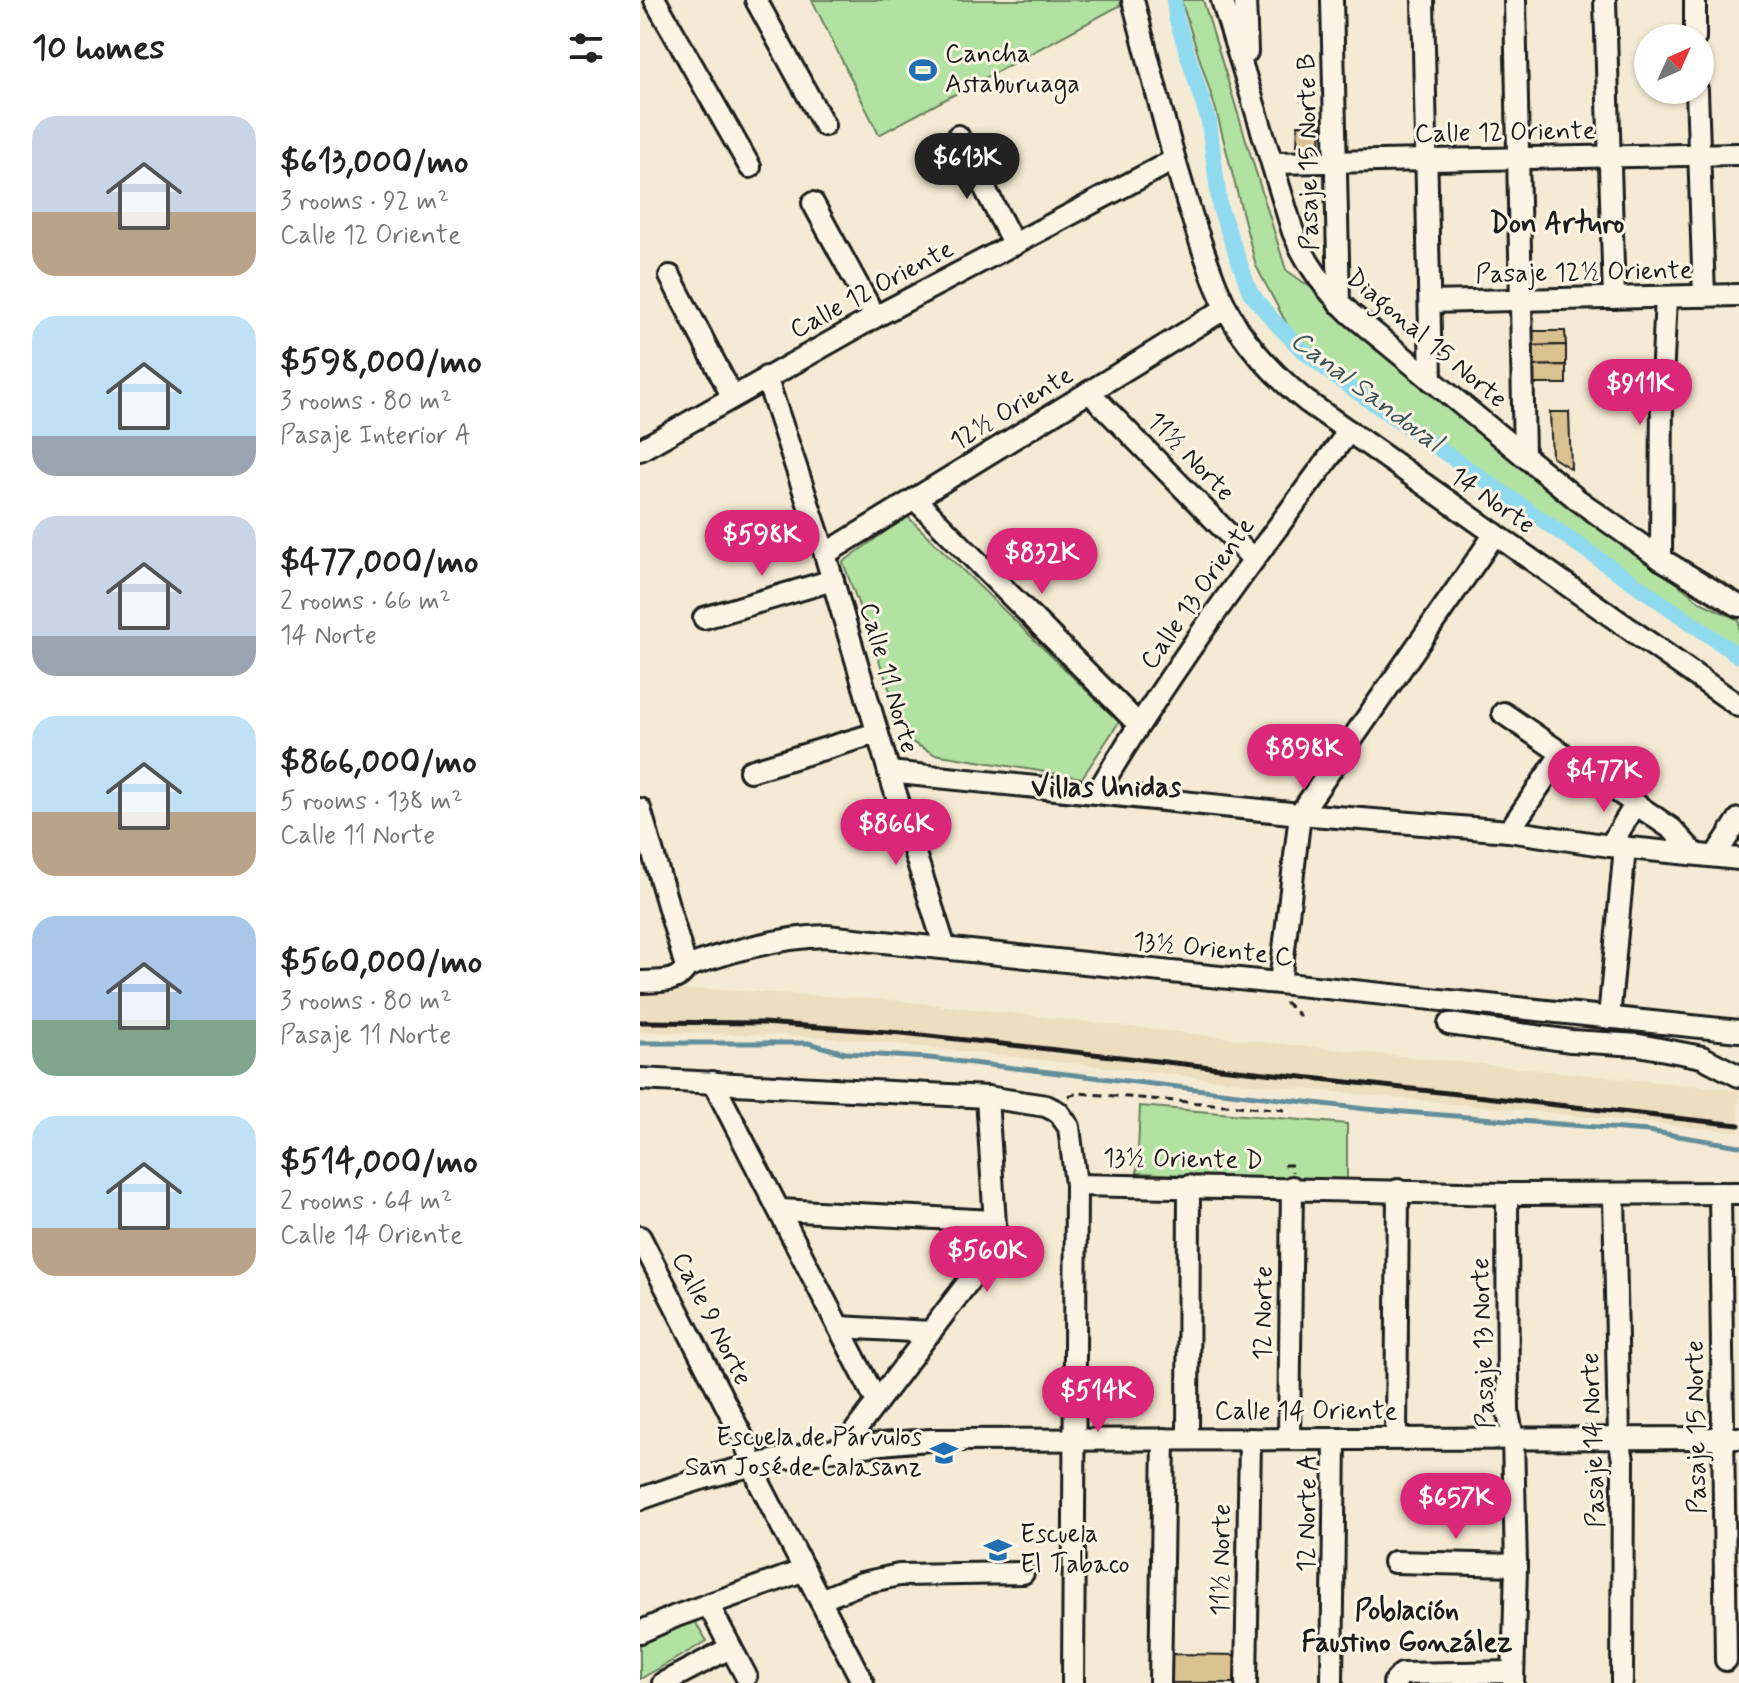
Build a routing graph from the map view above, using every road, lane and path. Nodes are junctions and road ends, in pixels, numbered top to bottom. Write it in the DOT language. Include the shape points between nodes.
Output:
graph roads {
  1 [pos="655,0"];
  2 [pos="756,0"];
  3 [pos="1133,0"];
  4 [pos="1222,0"];
  5 [pos="1245,0"];
  6 [pos="1332,0"];
  7 [pos="1423,0"];
  8 [pos="1515,0"];
  9 [pos="1605,0"];
  10 [pos="1695,0"];
  11 [pos="1695,24"];
  12 [pos="1248,81"];
  13 [pos="1697,104"];
  14 [pos="824,125"];
  15 [pos="958,136"];
  16 [pos="1739,154"];
  17 [pos="1698,155"];
  18 [pos="1608,157"];
  19 [pos="1517,159"];
  20 [pos="1174,160"];
  21 [pos="1427,160"];
  22 [pos="1336,162"];
  23 [pos="1273,163"];
  24 [pos="750,167"];
  25 [pos="813,203"];
  26 [pos="1014,245"];
  27 [pos="670,276"];
  28 [pos="1739,295"];
  29 [pos="1704,296"];
  30 [pos="1666,297"];
  31 [pos="1614,298"];
  32 [pos="1523,300"];
  33 [pos="1430,302"];
  34 [pos="1339,303"];
  35 [pos="1226,308"];
  36 [pos="875,317"];
  37 [pos="766,377"];
  38 [pos="1431,380"];
  39 [pos="1604,380"];
  40 [pos="1662,381"];
  41 [pos="1089,392"];
  42 [pos="732,396"];
  43 [pos="1349,431"];
  44 [pos="640,450"];
  45 [pos="1524,456"];
  46 [pos="915,499"];
  47 [pos="1495,534"];
  48 [pos="825,554"];
  49 [pos="1253,559"];
  50 [pos="1661,559"];
  51 [pos="833,580"];
  52 [pos="1739,606"];
  53 [pos="704,618"];
  54 [pos="1739,706"];
  55 [pos="1503,713"];
  56 [pos="1138,724"];
  57 [pos="877,733"];
  58 [pos="1562,753"];
  59 [pos="750,771"];
  60 [pos="889,772"];
  61 [pos="1097,793"];
  62 [pos="1635,805"];
  63 [pos="640,809"];
  64 [pos="1300,814"];
  65 [pos="1739,819"];
  66 [pos="1509,831"];
  67 [pos="1618,846"];
  68 [pos="1705,855"];
  69 [pos="1739,859"];
  70 [pos="945,948"];
  71 [pos="684,970"];
  72 [pos="640,982"];
  73 [pos="1280,983"];
  74 [pos="1609,1018"];
  75 [pos="1449,1024"];
  76 [pos="1739,1031"];
  77 [pos="1739,1076"];
  78 [pos="640,1079"];
  79 [pos="713,1082"];
  80 [pos="987,1097"];
  81 [pos="1046,1106"];
  82 [pos="1286,1110"];
  83 [pos="1076,1185"];
  84 [pos="1189,1186"];
  85 [pos="1292,1187"];
  86 [pos="1398,1190"];
  87 [pos="1730,1193"];
  88 [pos="1507,1194"];
  89 [pos="1614,1195"];
  90 [pos="779,1210"];
  91 [pos="994,1221"];
  92 [pos="640,1237"];
  93 [pos="839,1327"];
  94 [pos="931,1332"];
  95 [pos="877,1402"];
  96 [pos="1188,1438"];
  97 [pos="1396,1438"];
  98 [pos="1513,1438"];
  99 [pos="1619,1438"];
  100 [pos="1731,1438"];
  101 [pos="1076,1439"];
  102 [pos="1164,1439"];
  103 [pos="1250,1439"];
  104 [pos="1289,1439"];
  105 [pos="1335,1439"];
  106 [pos="843,1447"];
  107 [pos="753,1464"];
  108 [pos="640,1499"];
  109 [pos="1732,1538"];
  110 [pos="1394,1562"];
  111 [pos="1516,1565"];
  112 [pos="805,1570"];
  113 [pos="1023,1573"];
  114 [pos="820,1600"];
  115 [pos="709,1606"];
  116 [pos="1732,1626"];
  117 [pos="640,1632"];
  118 [pos="730,1648"];
  119 [pos="1726,1660"];
  120 [pos="746,1676"];
  121 [pos="1513,1677"];
  122 [pos="663,1683"];
  123 [pos="863,1683"];
  124 [pos="1073,1683"];
  125 [pos="1160,1683"];
  126 [pos="1246,1683"];
  127 [pos="1332,1683"];
  128 [pos="1394,1683"];
  129 [pos="1622,1683"];
  1 -- 24 [label="street"];
  2 -- 14 [label="street"];
  3 -- 20 [label="street, 14 Norte"];
  4 -- 12 [label="street"];
  5 -- 12 [label="street"];
  6 -- 22 [label="street, Pasaje 15 Norte B"];
  7 -- 21 [label="street"];
  8 -- 19 [label="street"];
  9 -- 18 [label="street"];
  10 -- 11 [label="street"];
  12 -- 23 [label="street, Diagonal 15 Norte"];
  13 -- 17 [label="street"];
  15 -- 26 [label="street"];
  16 -- 17 [label="street, Calle 12 Oriente"];
  17 -- 18 [label="street, Calle 12 Oriente"];
  17 -- 29 [label="street"];
  18 -- 19 [label="street, Calle 12 Oriente"];
  18 -- 31 [label="street"];
  19 -- 21 [label="street, Calle 12 Oriente"];
  19 -- 32 [label="street"];
  20 -- 26 [label="street, Calle 12 Oriente"];
  20 -- 35 [label="street, 14 Norte"];
  21 -- 22 [label="street, Calle 12 Oriente"];
  21 -- 33 [label="street"];
  22 -- 23 [label="street, Calle 12 Oriente"];
  22 -- 34 [label="street, Pasaje 15 Norte B"];
  23 -- 34 [label="street, Diagonal 15 Norte" via="1300,250"];
  25 -- 36 [label="street"];
  26 -- 36 [label="street, Calle 12 Oriente"];
  27 -- 42 [label="street"];
  28 -- 29 [label="street, Pasaje 12½ Oriente"];
  29 -- 30 [label="street, Pasaje 12½ Oriente"];
  30 -- 31 [label="street, Pasaje 12½ Oriente"];
  30 -- 40 [label="street"];
  31 -- 32 [label="street, Pasaje 12½ Oriente"];
  32 -- 33 [label="street, Pasaje 12½ Oriente"];
  32 -- 45 [label="street"];
  33 -- 38 [label="street"];
  34 -- 38 [label="street, Diagonal 15 Norte"];
  35 -- 41 [label="street, 12½ Oriente"];
  35 -- 43 [label="street, 14 Norte" via="1272,372"];
  36 -- 37 [label="street, Calle 12 Oriente"];
  37 -- 42 [label="street, Calle 12 Oriente"];
  37 -- 48 [label="street, Calle 11 Norte"];
  38 -- 45 [label="street, Diagonal 15 Norte"];
  39 -- 40 [label="street"];
  40 -- 50 [label="street"];
  41 -- 46 [label="street, 12½ Oriente"];
  41 -- 49 [label="street, 11½ Norte"];
  42 -- 44 [label="street, Calle 12 Oriente"];
  43 -- 47 [label="street, 14 Norte"];
  43 -- 49 [label="street, Calle 13 Oriente"];
  45 -- 50 [label="street, Diagonal 15 Norte"];
  46 -- 48 [label="street, 12½ Oriente"];
  46 -- 56 [label="street"];
  47 -- 54 [label="street, 14 Norte"];
  47 -- 64 [label="street"];
  48 -- 51 [label="street, Calle 11 Norte"];
  49 -- 56 [label="street, Calle 13 Oriente"];
  50 -- 52 [label="street, Diagonal 15 Norte"];
  51 -- 53 [label="street"];
  51 -- 57 [label="street, Calle 11 Norte"];
  55 -- 58 [label="street"];
  56 -- 61 [label="street, Calle 13 Oriente"];
  57 -- 59 [label="street"];
  57 -- 60 [label="street, Calle 11 Norte"];
  58 -- 62 [label="street"];
  58 -- 66 [label="street"];
  60 -- 61 [label="street"];
  60 -- 70 [label="street, Calle 11 Norte"];
  61 -- 64 [label="street"];
  62 -- 67 [label="street"];
  62 -- 68 [label="street"];
  63 -- 71 [label="street"];
  64 -- 66 [label="street"];
  64 -- 73 [label="street"];
  65 -- 68 [label="street"];
  66 -- 67 [label="street"];
  67 -- 68 [label="street"];
  67 -- 74 [label="street"];
  68 -- 69 [label="street"];
  70 -- 71 [label="street, 13½ Oriente C" via="810,937 721,954"];
  70 -- 73 [label="street, 13½ Oriente C"];
  71 -- 72 [label="street, 13½ Oriente C" via="675,978"];
  73 -- 74 [label="street, 13½ Oriente C"];
  74 -- 76 [label="street, 13½ Oriente C"];
  75 -- 77 [label="street" via="1639,1045 1702,1057"];
  78 -- 79 [label="street"];
  79 -- 80 [label="street"];
  79 -- 90 [label="street"];
  80 -- 81 [label="street"];
  80 -- 91 [label="street"];
  81 -- 82 [label="path" via="1078,1093"];
  81 -- 83 [label="street, 13½ Oriente D" via="1069,1127"];
  83 -- 84 [label="street, 13½ Oriente D"];
  83 -- 101 [label="street"];
  84 -- 85 [label="street, 13½ Oriente D"];
  84 -- 96 [label="street"];
  85 -- 86 [label="street, 13½ Oriente D"];
  85 -- 104 [label="street, 12 Norte"];
  86 -- 88 [label="street, 13½ Oriente D"];
  86 -- 97 [label="street"];
  87 -- 89 [label="street, 13½ Oriente D"];
  87 -- 100 [label="street, Pasaje 15 Norte"];
  88 -- 89 [label="street, 13½ Oriente D"];
  88 -- 98 [label="street, Pasaje 13 Norte" via="1508,1413"];
  89 -- 99 [label="street, Pasaje 14 Norte"];
  90 -- 91 [label="street"];
  90 -- 93 [label="street"];
  91 -- 94 [label="street" via="994,1248"];
  92 -- 107 [label="street, Calle 9 Norte"];
  93 -- 94 [label="street"];
  93 -- 95 [label="street"];
  94 -- 95 [label="street"];
  95 -- 106 [label="street"];
  96 -- 102 [label="street, Calle 14 Oriente"];
  96 -- 103 [label="street, Calle 14 Oriente"];
  97 -- 98 [label="street, Calle 14 Oriente"];
  97 -- 105 [label="street, Calle 14 Oriente"];
  98 -- 99 [label="street, Calle 14 Oriente"];
  98 -- 111 [label="street, Pasaje 13 Norte"];
  99 -- 100 [label="street, Calle 14 Oriente"];
  99 -- 129 [label="street, Pasaje 14 Norte"];
  100 -- 109 [label="street, Pasaje 15 Norte"];
  101 -- 102 [label="street, Calle 14 Oriente"];
  101 -- 106 [label="street, Calle 14 Oriente"];
  101 -- 124 [label="street"];
  102 -- 125 [label="street"];
  103 -- 104 [label="street, Calle 14 Oriente"];
  103 -- 126 [label="street, 11½ Norte"];
  104 -- 105 [label="street, Calle 14 Oriente"];
  105 -- 127 [label="street, 12 Norte A"];
  106 -- 107 [label="street, Calle 14 Oriente"];
  107 -- 108 [label="street, Calle 14 Oriente"];
  107 -- 112 [label="street, Calle 9 Norte"];
  109 -- 116 [label="street, Pasaje 15 Norte"];
  110 -- 111 [label="street"];
  111 -- 121 [label="street, Pasaje 13 Norte"];
  112 -- 114 [label="street, Calle 9 Norte"];
  112 -- 115 [label="street"];
  113 -- 114 [label="street" via="899,1575"];
  114 -- 123 [label="street, Calle 9 Norte"];
  115 -- 117 [label="street"];
  115 -- 118 [label="street"];
  116 -- 119 [label="street, Pasaje 15 Norte"];
  118 -- 120 [label="street"];
  118 -- 122 [label="street"];
  121 -- 128 [label="street" via="1402,1674"];
}
